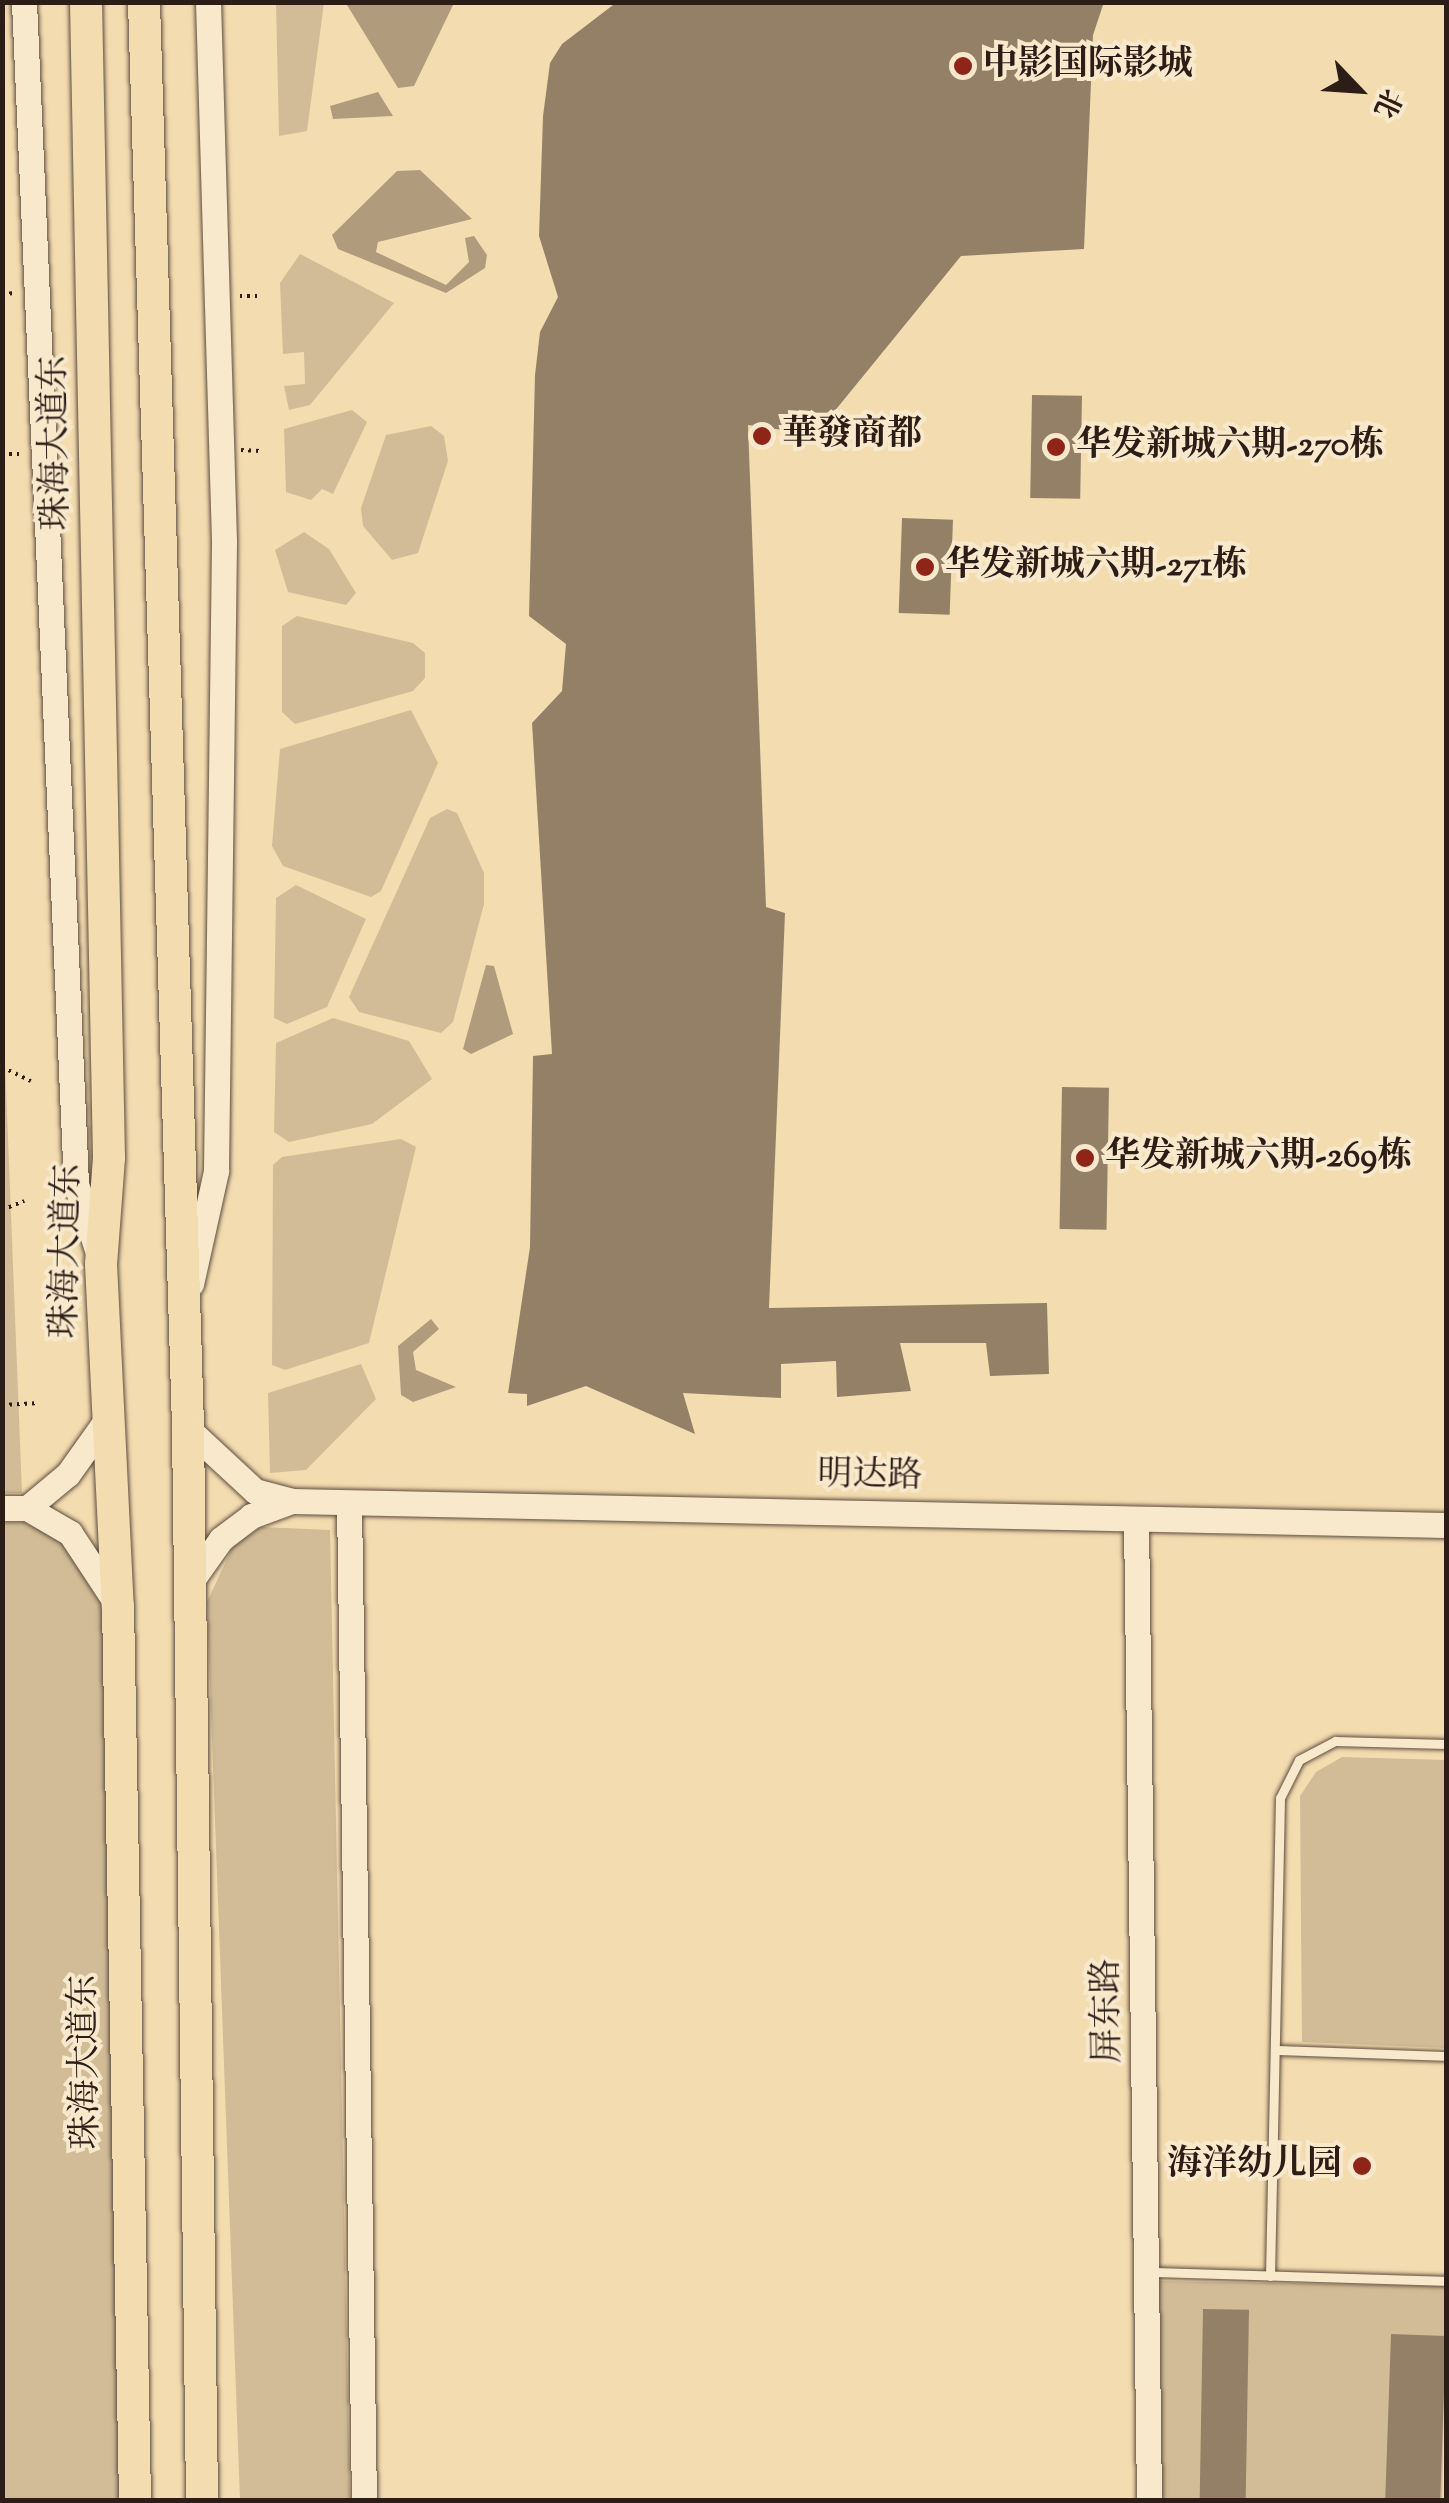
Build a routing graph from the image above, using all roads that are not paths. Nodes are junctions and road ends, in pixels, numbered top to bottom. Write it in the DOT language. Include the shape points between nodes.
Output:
graph roads {
  1 [pos="24,2"];
  2 [pos="86,2"];
  3 [pos="144,2"];
  4 [pos="212,2"];
  5 [pos="101,1264"];
  6 [pos="185,1314"];
  7 [pos="110,1414"];
  8 [pos="188,1429"];
  9 [pos="292,1502"];
  10 [pos="350,1504"];
  11 [pos="15,1508"];
  12 [pos="1136,1520"];
  13 [pos="1446,1524"];
  14 [pos="192,1580"];
  15 [pos="118,1606"];
  16 [pos="1446,1744"];
  17 [pos="1275,2050"];
  18 [pos="1446,2056"];
  19 [pos="1148,2272"];
  20 [pos="1270,2276"];
  21 [pos="1446,2282"];
  22 [pos="133,2492"];
  23 [pos="204,2494"];
  24 [pos="364,2500"];
  25 [pos="1149,2500"];
  1 -- 5 [label="street" via="76,1184"];
  2 -- 5 [label="highway, 珠海大道东" via="109,1158"];
  3 -- 6 [label="highway"];
  4 -- 6 [label="street" via="224,541 216,1171"];
  5 -- 7 [label="highway, 珠海大道东"];
  6 -- 8 [label="highway"];
  7 -- 11 [label="street" via="68,1474"];
  7 -- 15 [label="highway, 珠海大道东"];
  8 -- 9 [label="street, 明达路" via="255,1491"];
  8 -- 14 [label="highway"];
  9 -- 10 [label="street, 明达路"];
  9 -- 14 [label="street, 明达路" via="251,1516 221,1538"];
  10 -- 12 [label="street, 明达路"];
  10 -- 24 [label="street"];
  11 -- 15 [label="street" via="70,1534"];
  12 -- 13 [label="street, 明达路"];
  12 -- 19 [label="street, 屏东路"];
  14 -- 23 [label="highway"];
  15 -- 22 [label="highway, 珠海大道东"];
  16 -- 17 [label="lane" via="1335,1741 1299,1760 1280,1798"];
  17 -- 18 [label="lane"];
  17 -- 20 [label="lane"];
  19 -- 20 [label="lane"];
  19 -- 25 [label="street, 屏东路"];
  20 -- 21 [label="lane"];
}
